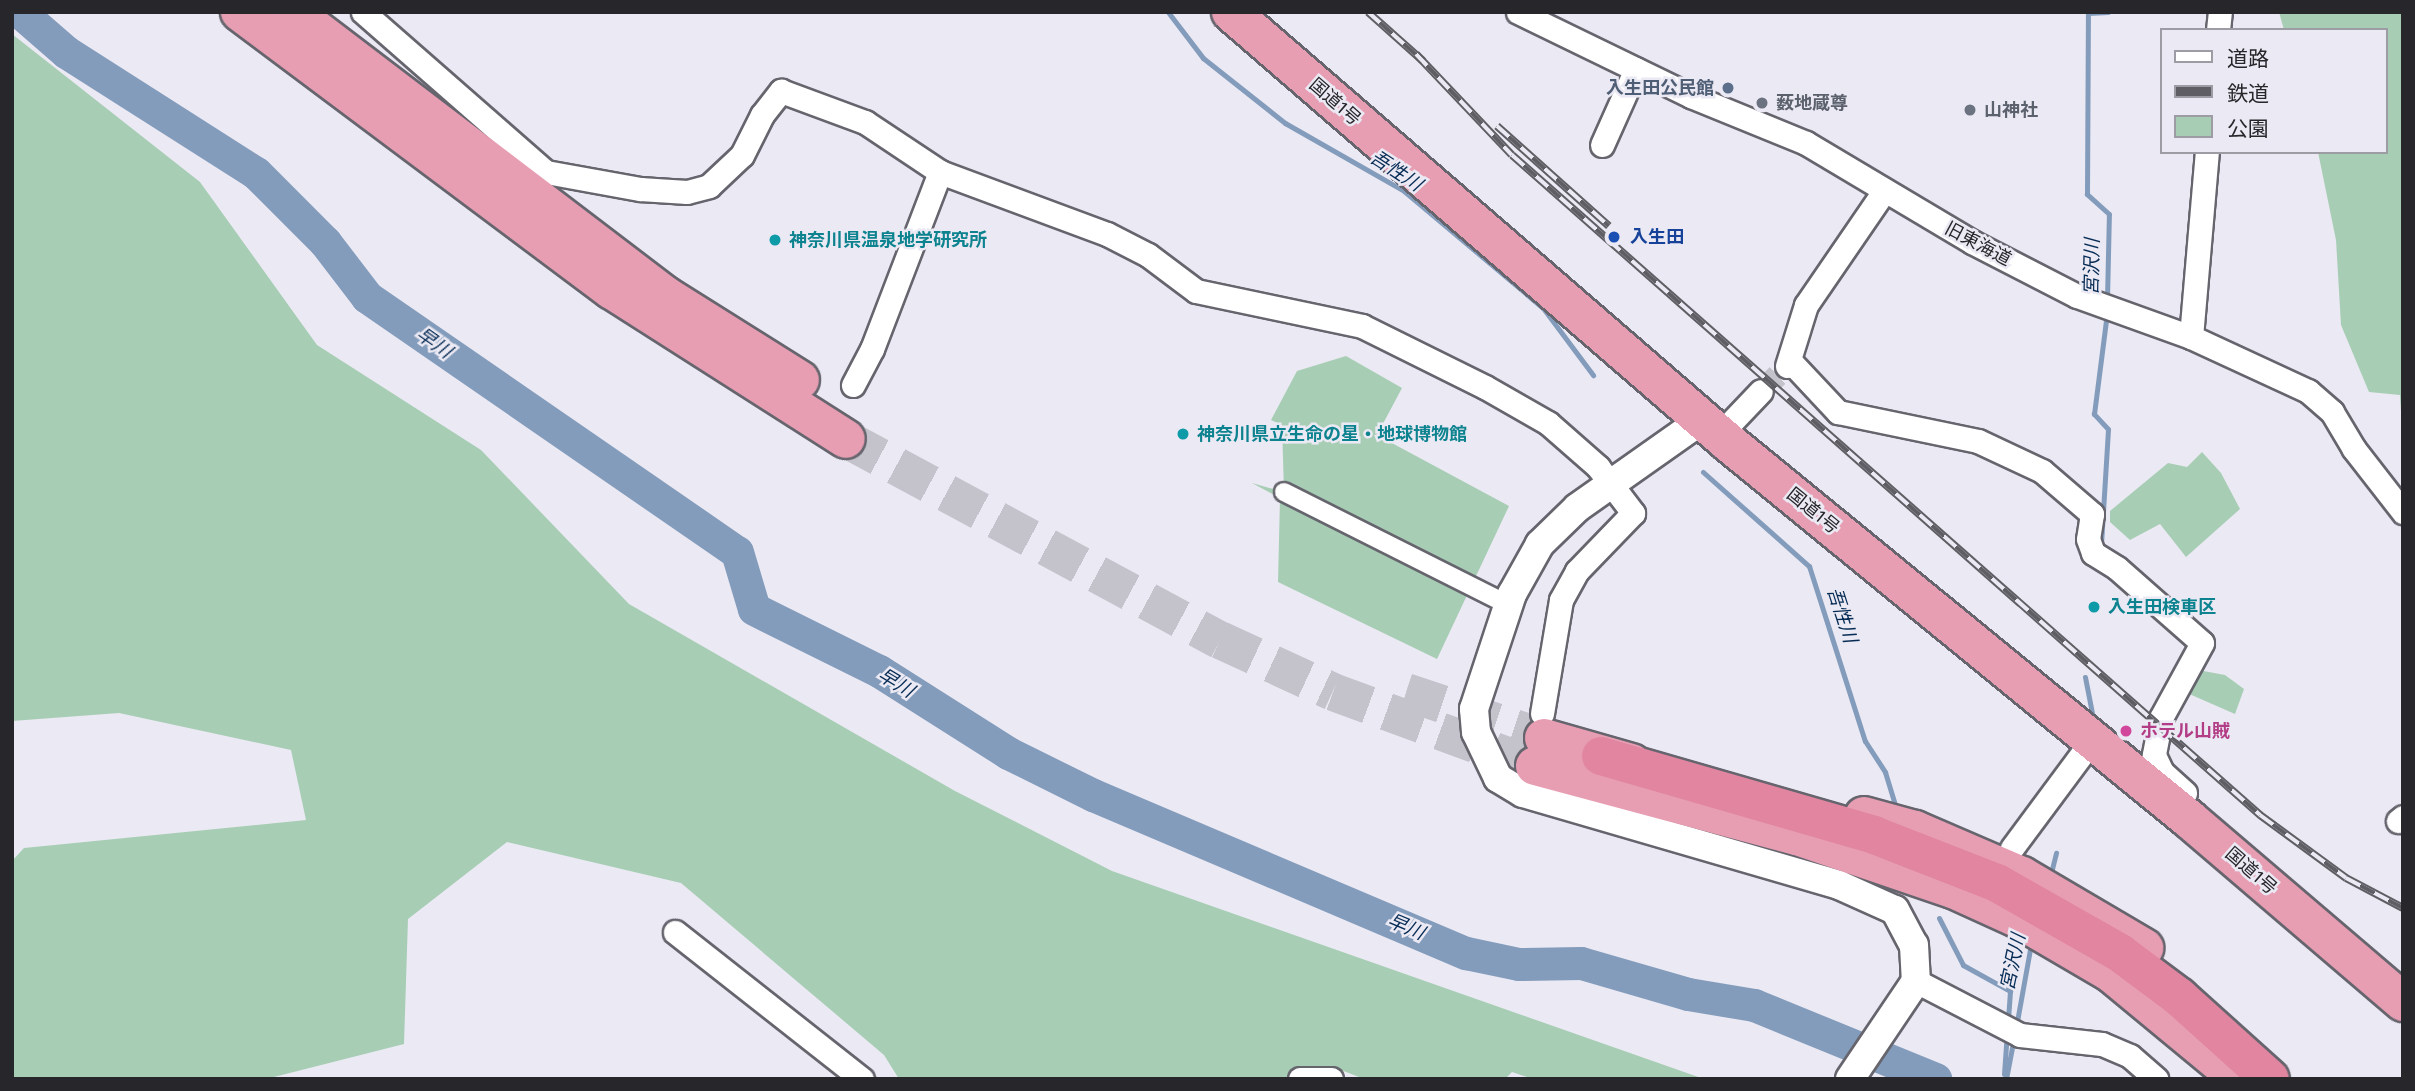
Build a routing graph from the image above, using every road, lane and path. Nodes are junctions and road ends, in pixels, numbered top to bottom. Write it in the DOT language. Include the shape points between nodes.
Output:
graph roads {
  1 [pos="240,12"];
  2 [pos="275,12"];
  3 [pos="293,12"];
  4 [pos="323,12"];
  5 [pos="363,12"];
  6 [pos="1231,12"];
  7 [pos="1518,12"];
  8 [pos="1636,69"];
  9 [pos="439,122"];
  10 [pos="1602,145"];
  11 [pos="2207,154"];
  12 [pos="940,172"];
  13 [pos="1884,191"];
  14 [pos="486,198"];
  15 [pos="2191,337"];
  16 [pos="1761,391"];
  17 [pos="852,414"];
  18 [pos="1712,427"];
  19 [pos="1613,484"];
  20 [pos="1284,492"];
  21 [pos="2403,512"];
  22 [pos="1506,615"];
  23 [pos="1540,739"];
  24 [pos="2093,739"];
  25 [pos="1601,756"];
  26 [pos="2012,848"];
  27 [pos="2248,868"];
  28 [pos="675,932"];
  29 [pos="1913,986"];
  30 [pos="2403,1002"];
  31 [pos="862,1079"];
  32 [pos="1300,1079"];
  33 [pos="1331,1079"];
  34 [pos="1850,1079"];
  35 [pos="2156,1079"];
  36 [pos="2239,1079"];
  37 [pos="2270,1079"];
  38 [pos="2292,1079"];
  1 -- 14 [label="highway"];
  2 -- 14 [label="highway" via="310,48"];
  3 -- 9 [label="highway"];
  4 -- 9 [label="highway"];
  5 -- 12 [label="street" via="547,172 640,189 687,192 709,186 742,155 762,115 781,91 865,122"];
  6 -- 18 [label="highway, 国道1号"];
  7 -- 8 [label="street, 旧東海道"];
  8 -- 10 [label="street"];
  8 -- 13 [label="street, 旧東海道" via="1806,142"];
  9 -- 17 [label="highway" via="666,296"];
  11 -- 15 [label="street"];
  12 -- 17 [label="street"];
  12 -- 19 [label="street" via="1107,234 1149,255 1196,290 1362,326 1548,423"];
  13 -- 15 [label="street, 旧東海道" via="1983,247 2108,307"];
  13 -- 27 [label="street" via="1806,305 1796,326 1789,364 1838,412 1978,441 2042,471 2092,514 2088,539 2093,553 2118,568 2202,643 2161,718 2154,755 2162,772 2246,851"];
  14 -- 17 [label="highway" via="612,290"];
  15 -- 21 [label="street, 旧東海道" via="2308,391 2332,412"];
  16 -- 18 [label="street"];
  18 -- 19 [label="street"];
  18 -- 24 [label="highway, 国道1号"];
  19 -- 22 [label="street" via="1577,508 1540,544"];
  19 -- 23 [label="street" via="1633,513 1577,571 1561,600"];
  20 -- 22 [label="street"];
  22 -- 29 [label="street" via="1474,709 1476,732 1498,778 1555,805 1869,896 1895,910 1907,928 1914,945"];
  23 -- 25 [label="highway"];
  23 -- 36 [label="highway" via="1953,889 2017,918 2111,973"];
  24 -- 26 [label="street"];
  24 -- 27 [label="highway, 国道1号"];
  25 -- 37 [label="highway" via="1874,835 1997,883 2120,953 2179,997"];
  25 -- 38 [label="highway" via="1845,810 1914,830 2001,866 2082,908 2143,947 2229,1018"];
  27 -- 30 [label="highway, 国道1号"];
  28 -- 31 [label="street"];
  29 -- 34 [label="street"];
  29 -- 35 [label="street" via="2020,1035 2102,1044 2130,1056"];
  32 -- 33 [label="street"];
}
